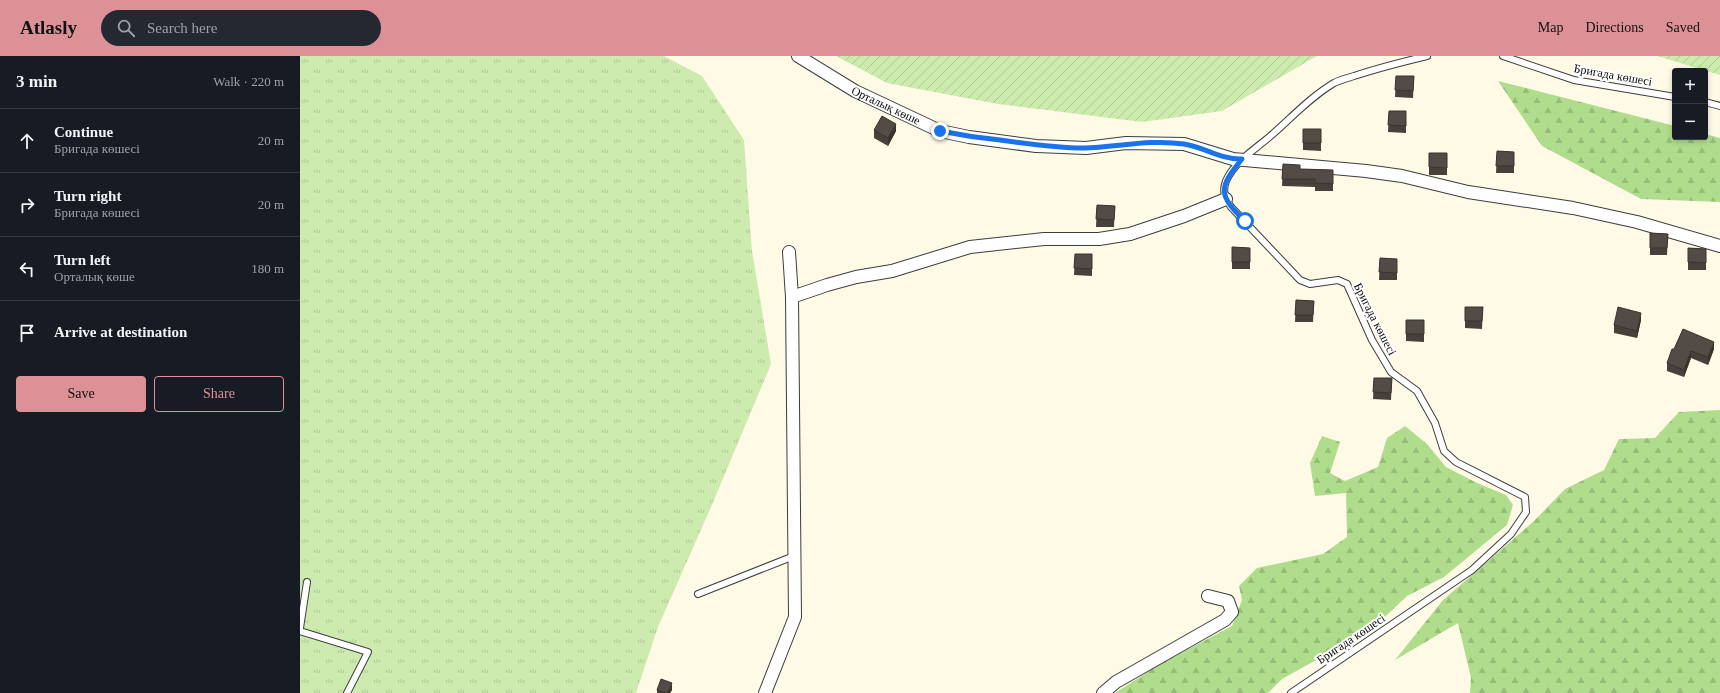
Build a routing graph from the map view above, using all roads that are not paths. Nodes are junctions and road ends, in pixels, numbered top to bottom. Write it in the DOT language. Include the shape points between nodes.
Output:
graph roads {
  1 [pos="798,56"];
  2 [pos="1427,56"];
  3 [pos="1503,56"];
  4 [pos="1672,96"];
  5 [pos="1708,103"];
  6 [pos="1720,106"];
  7 [pos="1242,159"];
  8 [pos="1226,199"];
  9 [pos="1720,246"];
  10 [pos="789,252"];
  11 [pos="792,297"];
  12 [pos="794,556"];
  13 [pos="307,582"];
  14 [pos="698,594"];
  15 [pos="1208,596"];
  16 [pos="300,630"];
  17 [pos="347,693"];
  18 [pos="765,693"];
  19 [pos="1103,693"];
  20 [pos="1291,693"];
  1 -- 7 [label="street, Орталық көше" via="855,91 940,131 1062,148 1126,143 1184,144 1228,158"];
  2 -- 7 [label="lane" via="1380,67 1334,83 1306,103 1275,133"];
  3 -- 4 [label="lane, Бригада көшесі" via="1574,80"];
  5 -- 6 [label="lane"];
  7 -- 8 [label="lane" via="1226,182"];
  7 -- 9 [label="street, Орталық көше" via="1402,176 1468,192 1573,208 1637,222"];
  8 -- 11 [label="street" via="1130,234 1099,239 1044,239 970,247 892,271 827,285"];
  8 -- 20 [label="lane, Бригада көшесі" via="1300,280 1310,284 1338,280 1347,284 1372,340 1391,372 1417,391 1435,422 1444,450 1456,462 1526,497 1526,512 1511,534 1472,570"];
  10 -- 11 [label="street"];
  11 -- 12 [label="street"];
  12 -- 14 [label="lane"];
  12 -- 18 [label="street" via="795,617"];
  13 -- 16 [label="lane"];
  15 -- 19 [label="street" via="1228,601 1232,612 1225,620 1116,682"];
  16 -- 17 [label="lane" via="368,652"];
}
